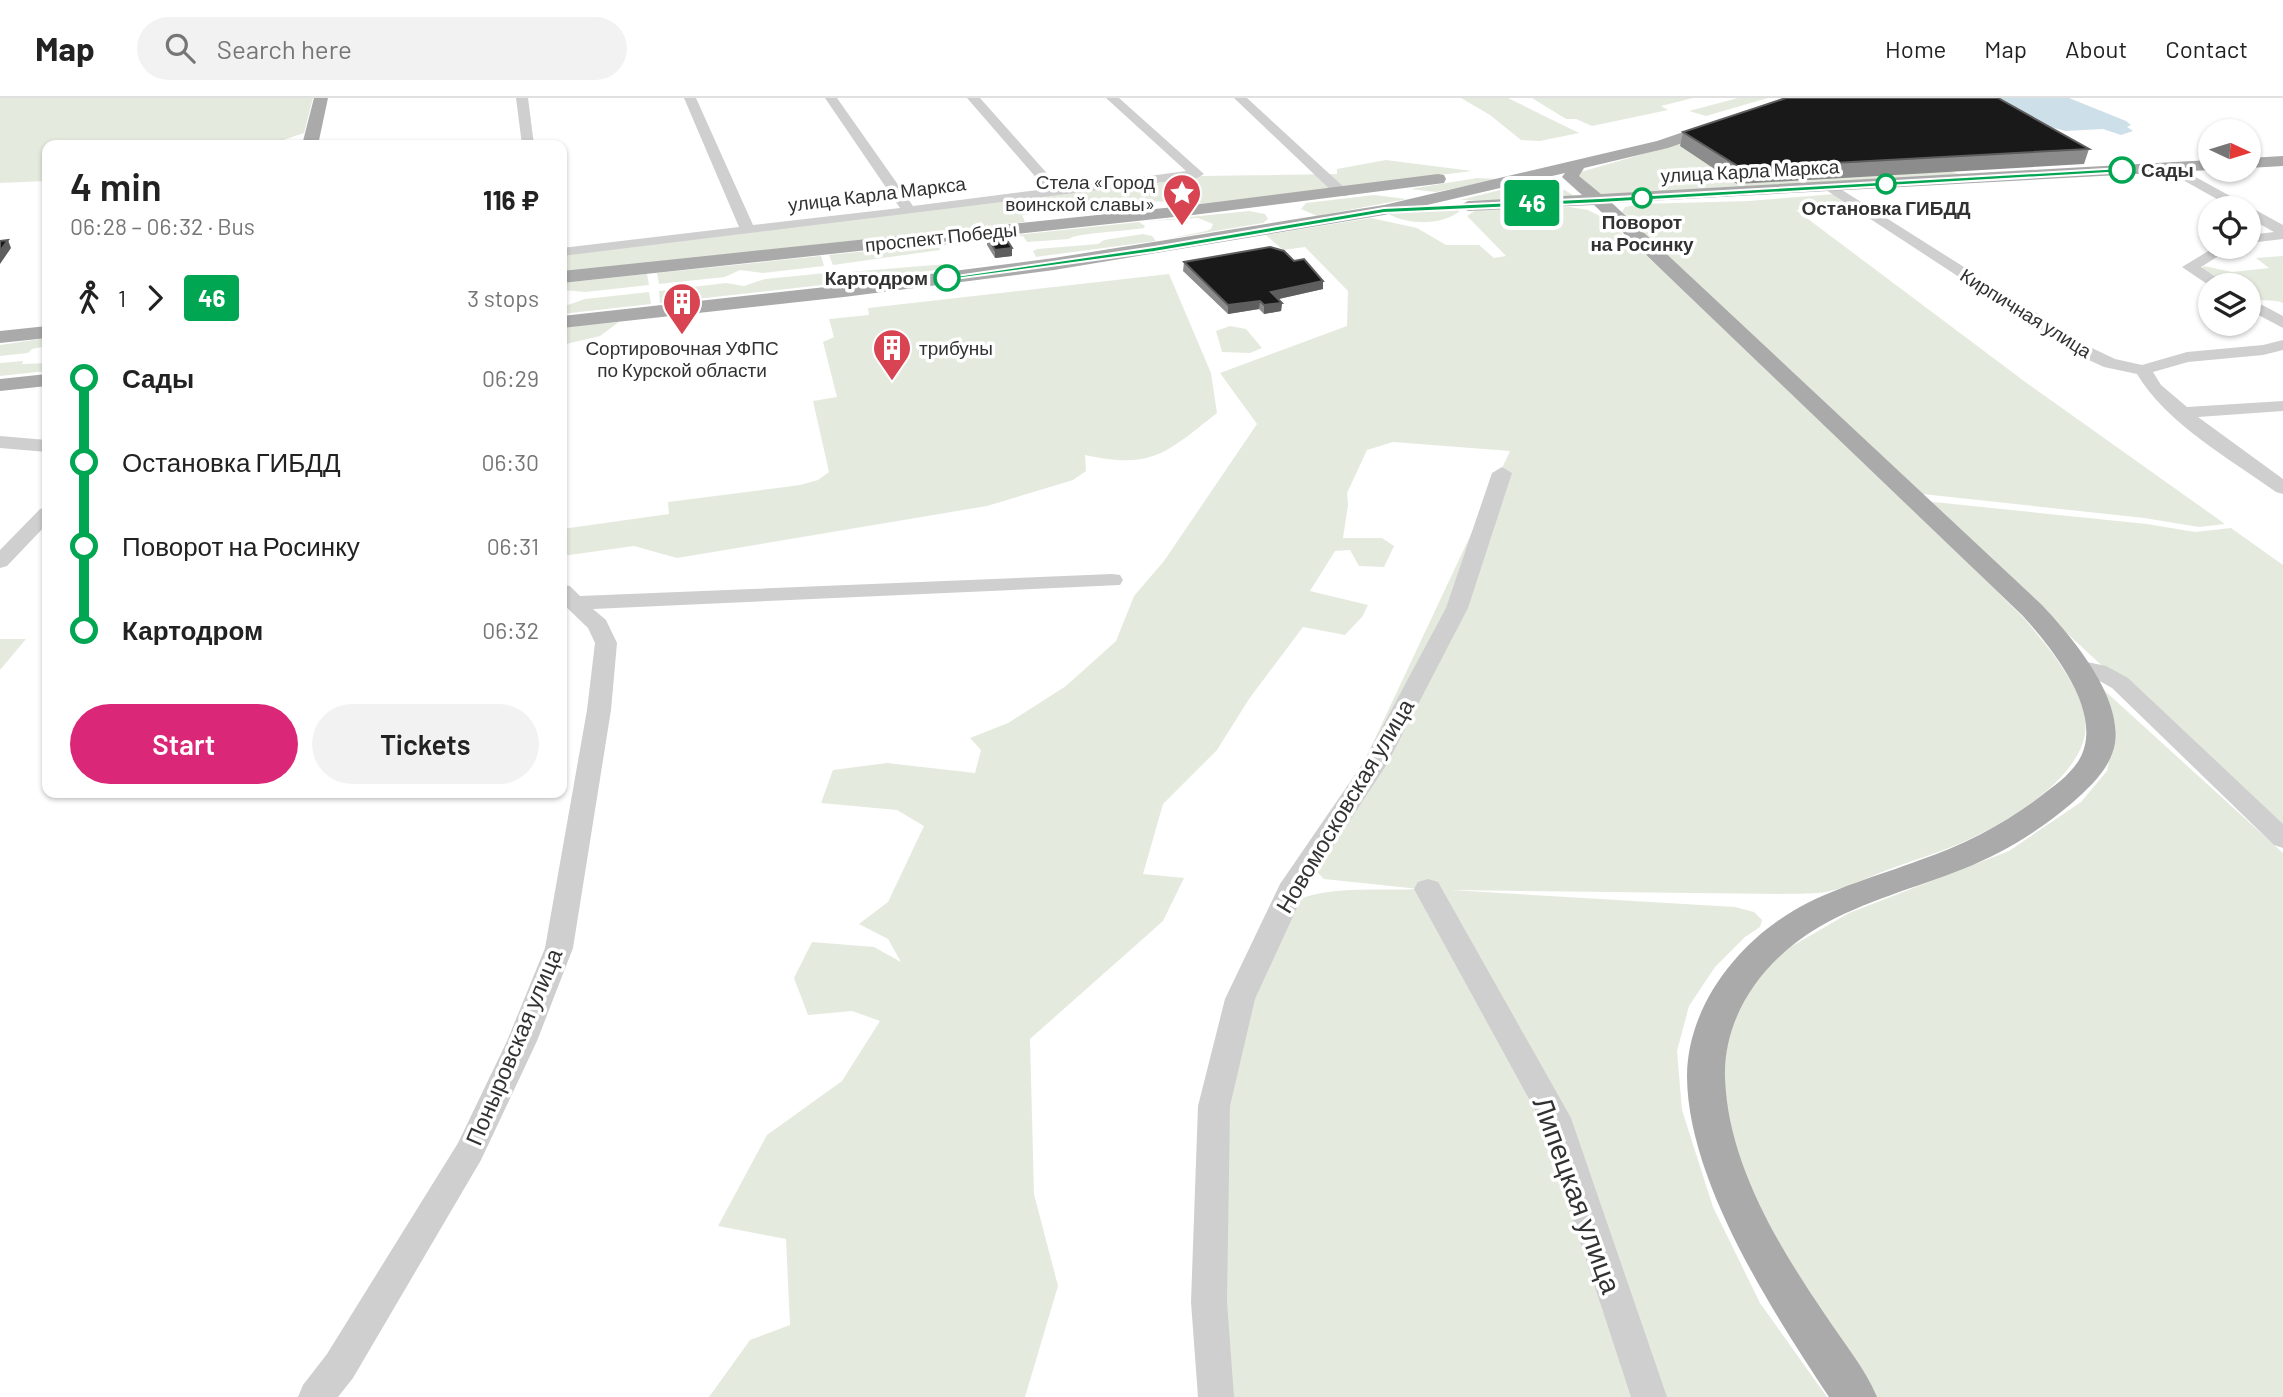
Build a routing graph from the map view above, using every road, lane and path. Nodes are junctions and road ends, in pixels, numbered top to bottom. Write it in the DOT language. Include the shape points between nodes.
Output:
graph roads {
  1 [pos="321,98"];
  2 [pos="522,98"];
  3 [pos="690,98"];
  4 [pos="831,98"];
  5 [pos="973,98"];
  6 [pos="1112,98"];
  7 [pos="1240,98"];
  8 [pos="1797,98"];
  9 [pos="1719,123"];
  10 [pos="311,140"];
  11 [pos="527,140"];
  12 [pos="2283,161"];
  13 [pos="2261,162"];
  14 [pos="1577,166"];
  15 [pos="2198,166"];
  16 [pos="2170,167"];
  17 [pos="1470,175"];
  18 [pos="1523,179"];
  19 [pos="1831,187"];
  20 [pos="1362,191"];
  21 [pos="1057,192"];
  22 [pos="1342,193"];
  23 [pos="2222,196"];
  24 [pos="1306,197"];
  25 [pos="1435,198"];
  26 [pos="1600,201"];
  27 [pos="1486,204"];
  28 [pos="1224,206"];
  29 [pos="1384,210"];
  30 [pos="909,211"];
  31 [pos="1333,218"];
  32 [pos="2261,219"];
  33 [pos="747,230"];
  34 [pos="1255,232"];
  35 [pos="2283,233"];
  36 [pos="2261,237"];
  37 [pos="567,250"];
  38 [pos="2204,259"];
  39 [pos="2200,273"];
  40 [pos="567,276"];
  41 [pos="2261,310"];
  42 [pos="567,321"];
  43 [pos="2283,323"];
  44 [pos="38,332"];
  45 [pos="0,338"];
  46 [pos="2283,345"];
  47 [pos="2143,370"];
  48 [pos="42,381"];
  49 [pos="0,386"];
  50 [pos="2283,406"];
  51 [pos="2184,413"];
  52 [pos="0,442"];
  53 [pos="42,446"];
  54 [pos="1502,473"];
  55 [pos="2283,488"];
  56 [pos="42,518"];
  57 [pos="0,562"];
  58 [pos="1112,580"];
  59 [pos="569,597"];
  60 [pos="2078,667"];
  61 [pos="2283,839"];
  62 [pos="1428,889"];
  63 [pos="316,1397"];
  64 [pos="1216,1397"];
  65 [pos="1649,1397"];
  66 [pos="1856,1397"];
  1 -- 10 [label="main road"];
  2 -- 11 [label="street"];
  3 -- 33 [label="street"];
  4 -- 30 [label="street"];
  5 -- 21 [label="street"];
  6 -- 21 [label="street, улица Карла Маркса" via="1197,174"];
  7 -- 22 [label="street"];
  8 -- 9 [label="main road, улица Карла Маркса"];
  9 -- 14 [label="main road, улица Карла Маркса" via="1662,145"];
  9 -- 17 [label="main road" via="1622,147"];
  12 -- 13 [label="main road"];
  14 -- 18 [label="main road, улица Карла Маркса"];
  14 -- 26 [label="main road" via="1570,177"];
  15 -- 16 [label="main road, улица Карла Маркса"];
  16 -- 19 [label="main road, улица Карла Маркса"];
  16 -- 23 [label="street"];
  17 -- 18 [label="main road"];
  17 -- 20 [label="main road"];
  18 -- 25 [label="main road, улица Карла Маркса"];
  18 -- 26 [label="main road" via="1569,188"];
  19 -- 26 [label="main road, улица Карла Маркса"];
  19 -- 47 [label="street, Кирпичная улица" via="2086,352"];
  20 -- 22 [label="main road, проспект Победы"];
  20 -- 25 [label="main road"];
  21 -- 30 [label="street, улица Карла Маркса"];
  22 -- 24 [label="main road, проспект Победы"];
  24 -- 28 [label="main road, проспект Победы"];
  24 -- 31 [label="main road" via="1294,207 1297,212"];
  25 -- 27 [label="main road"];
  25 -- 29 [label="main road, улица Карла Маркса"];
  26 -- 27 [label="main road, улица Карла Маркса"];
  26 -- 60 [label="main road" via="2024,602"];
  27 -- 29 [label="main road, улица Карла Маркса"];
  28 -- 34 [label="main road" via="1262,209 1276,215 1276,223"];
  28 -- 40 [label="main road, проспект Победы"];
  29 -- 31 [label="main road, проспект Победы"];
  30 -- 33 [label="street, улица Карла Маркса"];
  31 -- 34 [label="main road, проспект Победы"];
  32 -- 35 [label="street"];
  33 -- 37 [label="street, улица Карла Маркса"];
  34 -- 42 [label="main road, проспект Победы" via="1029,267"];
  35 -- 36 [label="street"];
  38 -- 39 [label="street" via="2190,267"];
  41 -- 43 [label="street"];
  44 -- 45 [label="main road"];
  46 -- 47 [label="street" via="2187,358"];
  47 -- 51 [label="street" via="2154,388"];
  48 -- 49 [label="main road"];
  50 -- 51 [label="street"];
  51 -- 55 [label="street"];
  52 -- 53 [label="street"];
  54 -- 64 [label="street, Новомосковская улица" via="1457,608 1375,764 1294,884 1240,999 1214,1106 1209,1302"];
  56 -- 57 [label="street"];
  58 -- 59 [label="street"];
  59 -- 63 [label="street, Поныровская улица" via="598,625 606,643 559,948 470,1151 340,1366"];
  60 -- 61 [label="street" via="2120,683"];
  60 -- 66 [label="main road" via="2090,692 2101,740 2091,766 2073,786 1993,842 1829,907 1787,934 1750,964 1727,993 1712,1027 1706,1082 1714,1131 1731,1179 1802,1320"];
  62 -- 65 [label="street, Липецкая улица" via="1555,1118"];
}
